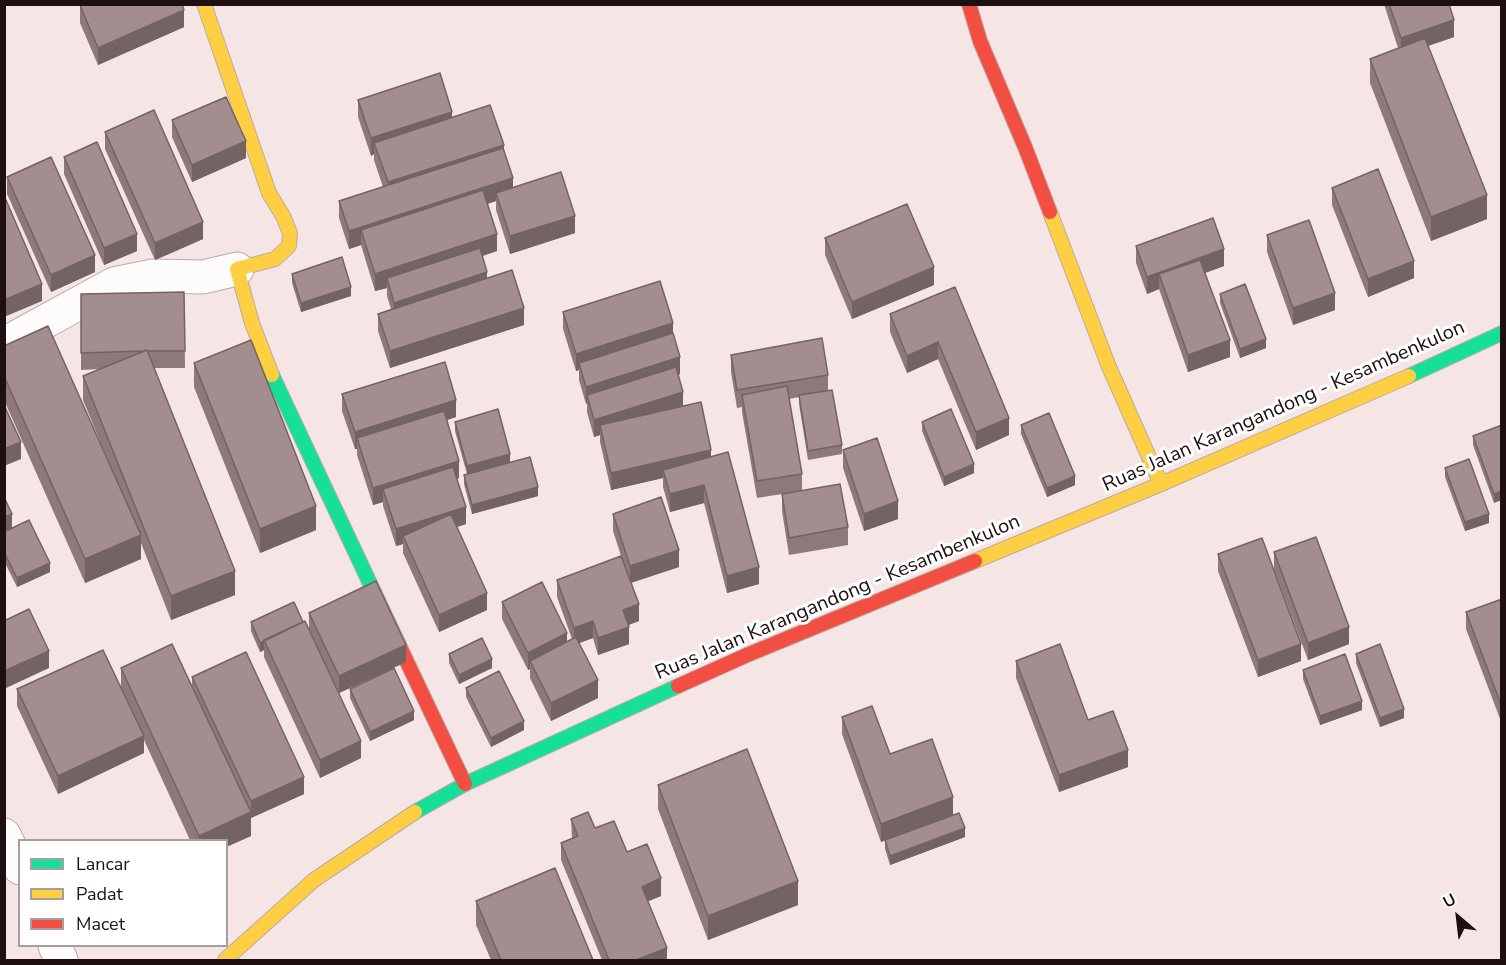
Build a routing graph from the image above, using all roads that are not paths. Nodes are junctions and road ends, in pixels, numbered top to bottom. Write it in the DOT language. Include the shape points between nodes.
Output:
graph roads {
  1 [pos="204,4"];
  2 [pos="969,4"];
  3 [pos="237,269"];
  4 [pos="1502,333"];
  5 [pos="4,344"];
  6 [pos="1161,484"];
  7 [pos="465,784"];
  8 [pos="4,835"];
  9 [pos="18,864"];
  10 [pos="225,960"];
  1 -- 3 [label="main road" via="269,193 290,232 289,246 274,259"];
  2 -- 6 [label="main road" via="1108,367"];
  3 -- 5 [label="street" via="203,277 153,276 114,284"];
  3 -- 7 [label="main road" via="252,323 276,384"];
  4 -- 6 [label="main road, Ruas Jalan Karangandong - Kesambenkulon"];
  6 -- 7 [label="main road, Ruas Jalan Karangandong - Kesambenkulon" via="747,655"];
  7 -- 10 [label="main road, Ruas Jalan Karangandong - Kesambenkulon" via="404,818 314,880"];
  8 -- 9 [label="street"];
}
